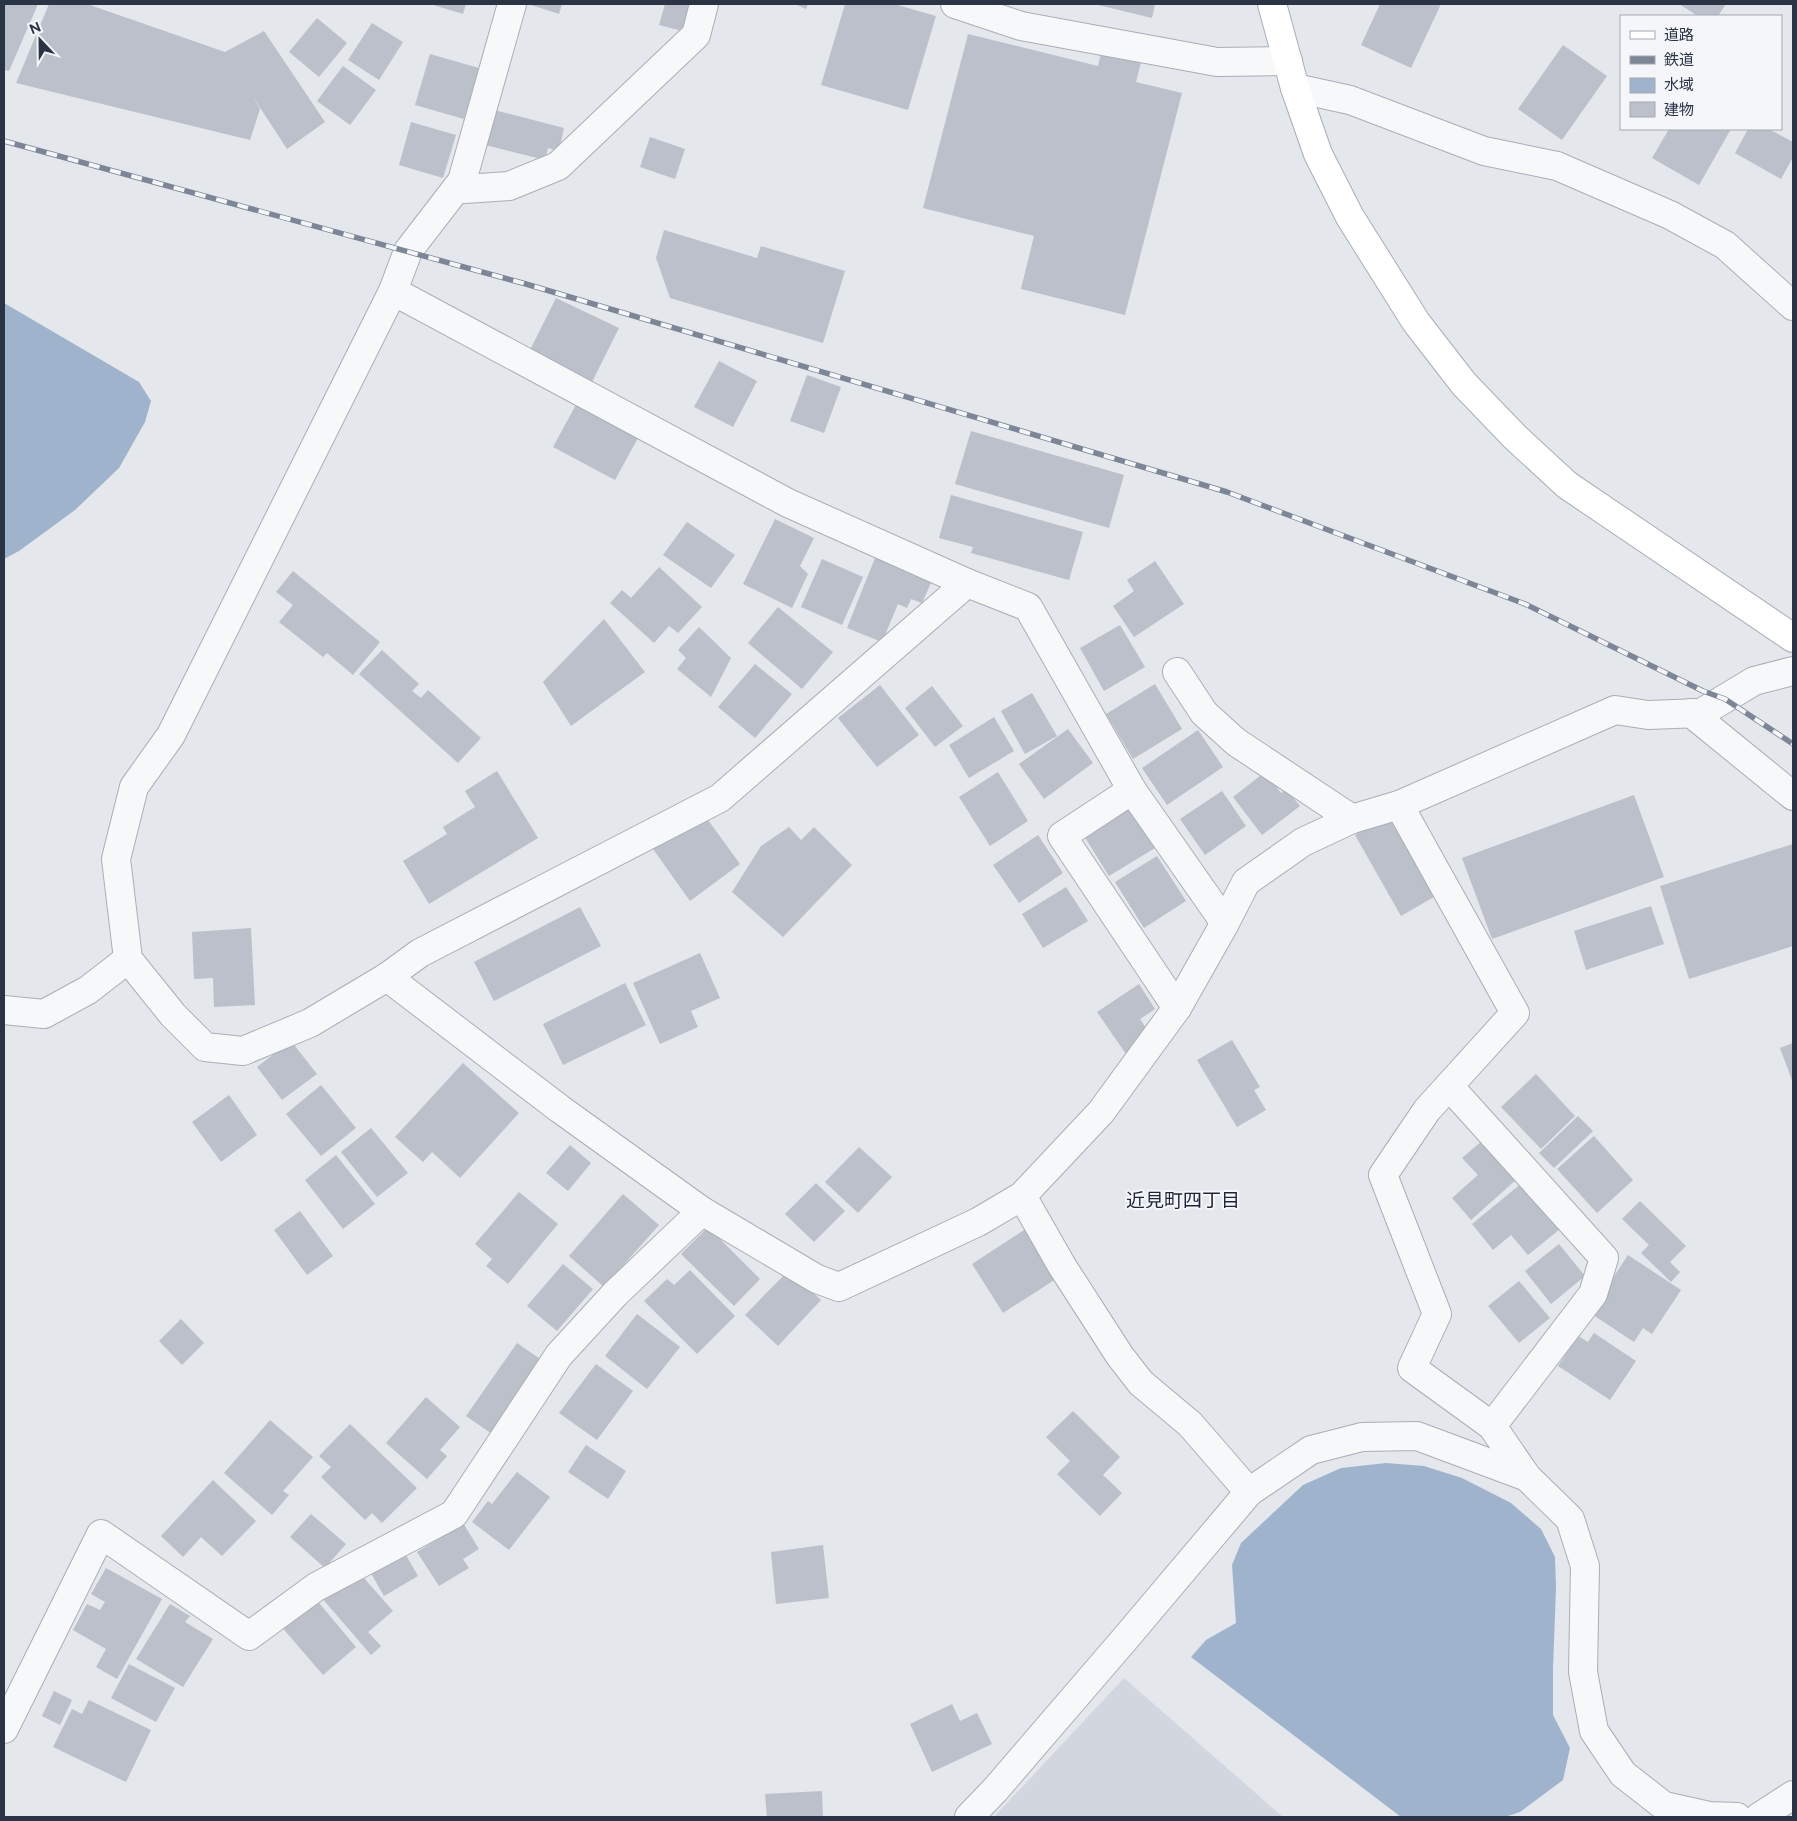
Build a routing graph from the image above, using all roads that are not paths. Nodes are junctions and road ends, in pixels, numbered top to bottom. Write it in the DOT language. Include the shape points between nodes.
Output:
graph roads {
  1 [pos="512,4"];
  2 [pos="704,4"];
  3 [pos="955,4"];
  4 [pos="1272,4"];
  5 [pos="1288,61"];
  6 [pos="1295,88"];
  7 [pos="462,181"];
  8 [pos="393,292"];
  9 [pos="1793,306"];
  10 [pos="967,583"];
  11 [pos="1793,638"];
  12 [pos="1793,671"];
  13 [pos="1177,672"];
  14 [pos="1691,713"];
  15 [pos="1132,790"];
  16 [pos="1793,796"];
  17 [pos="1399,805"];
  18 [pos="1352,819"];
  19 [pos="1225,923"];
  20 [pos="128,959"];
  21 [pos="387,977"];
  22 [pos="1176,1008"];
  23 [pos="4,1010"];
  24 [pos="1449,1086"];
  25 [pos="1022,1196"];
  26 [pos="702,1211"];
  27 [pos="1492,1426"];
  28 [pos="1527,1477"];
  29 [pos="1249,1492"];
  30 [pos="4,1729"];
  31 [pos="1793,1795"];
  32 [pos="969,1817"];
  33 [pos="1737,1817"];
  34 [pos="1759,1817"];
  1 -- 7 [label="street"];
  2 -- 7 [label="street" via="696,35 558,166 509,186 465,189"];
  3 -- 5 [label="street" via="1021,26 1217,62"];
  4 -- 5 [label="street"];
  5 -- 6 [label="street"];
  6 -- 9 [label="street" via="1350,100 1484,151 1557,166 1670,215 1725,245"];
  6 -- 11 [label="street" via="1318,154 1350,217 1416,322 1464,384 1515,438 1567,485"];
  7 -- 8 [label="street" via="408,251"];
  8 -- 10 [label="street" via="788,503"];
  8 -- 20 [label="street" via="171,735 134,787 116,859"];
  10 -- 15 [label="street" via="1028,607"];
  10 -- 21 [label="street" via="720,798 420,953"];
  12 -- 14 [label="street" via="1754,681 1701,713"];
  13 -- 18 [label="street" via="1204,713 1236,742"];
  14 -- 16 [label="street"];
  14 -- 17 [label="street" via="1648,715 1615,710"];
  15 -- 19 [label="street"];
  15 -- 22 [label="street" via="1062,836"];
  17 -- 18 [label="street"];
  17 -- 24 [label="street" via="1515,1013"];
  18 -- 19 [label="street" via="1303,842 1246,882"];
  19 -- 22 [label="street"];
  20 -- 21 [label="street" via="173,1015 205,1047 243,1051 310,1023"];
  20 -- 23 [label="street" via="88,990 44,1014"];
  21 -- 26 [label="street" via="560,1110"];
  22 -- 25 [label="street" via="1101,1112"];
  24 -- 27 [label="street" via="1426,1110 1383,1174 1437,1314 1412,1368"];
  24 -- 27 [label="street" via="1604,1258 1593,1294"];
  25 -- 26 [label="street" via="978,1222 839,1286 817,1279"];
  25 -- 29 [label="street" via="1120,1356 1141,1383 1190,1424"];
  26 -- 30 [label="street" via="615,1294 559,1355 454,1514 316,1586 249,1636 101,1534"];
  27 -- 28 [label="street"];
  28 -- 29 [label="street" via="1417,1436 1362,1437 1311,1450"];
  28 -- 33 [label="street" via="1570,1520 1586,1566 1583,1672 1594,1731 1623,1774 1664,1806 1709,1816"];
  29 -- 32 [label="street"];
  31 -- 34 [label="street"];
}
